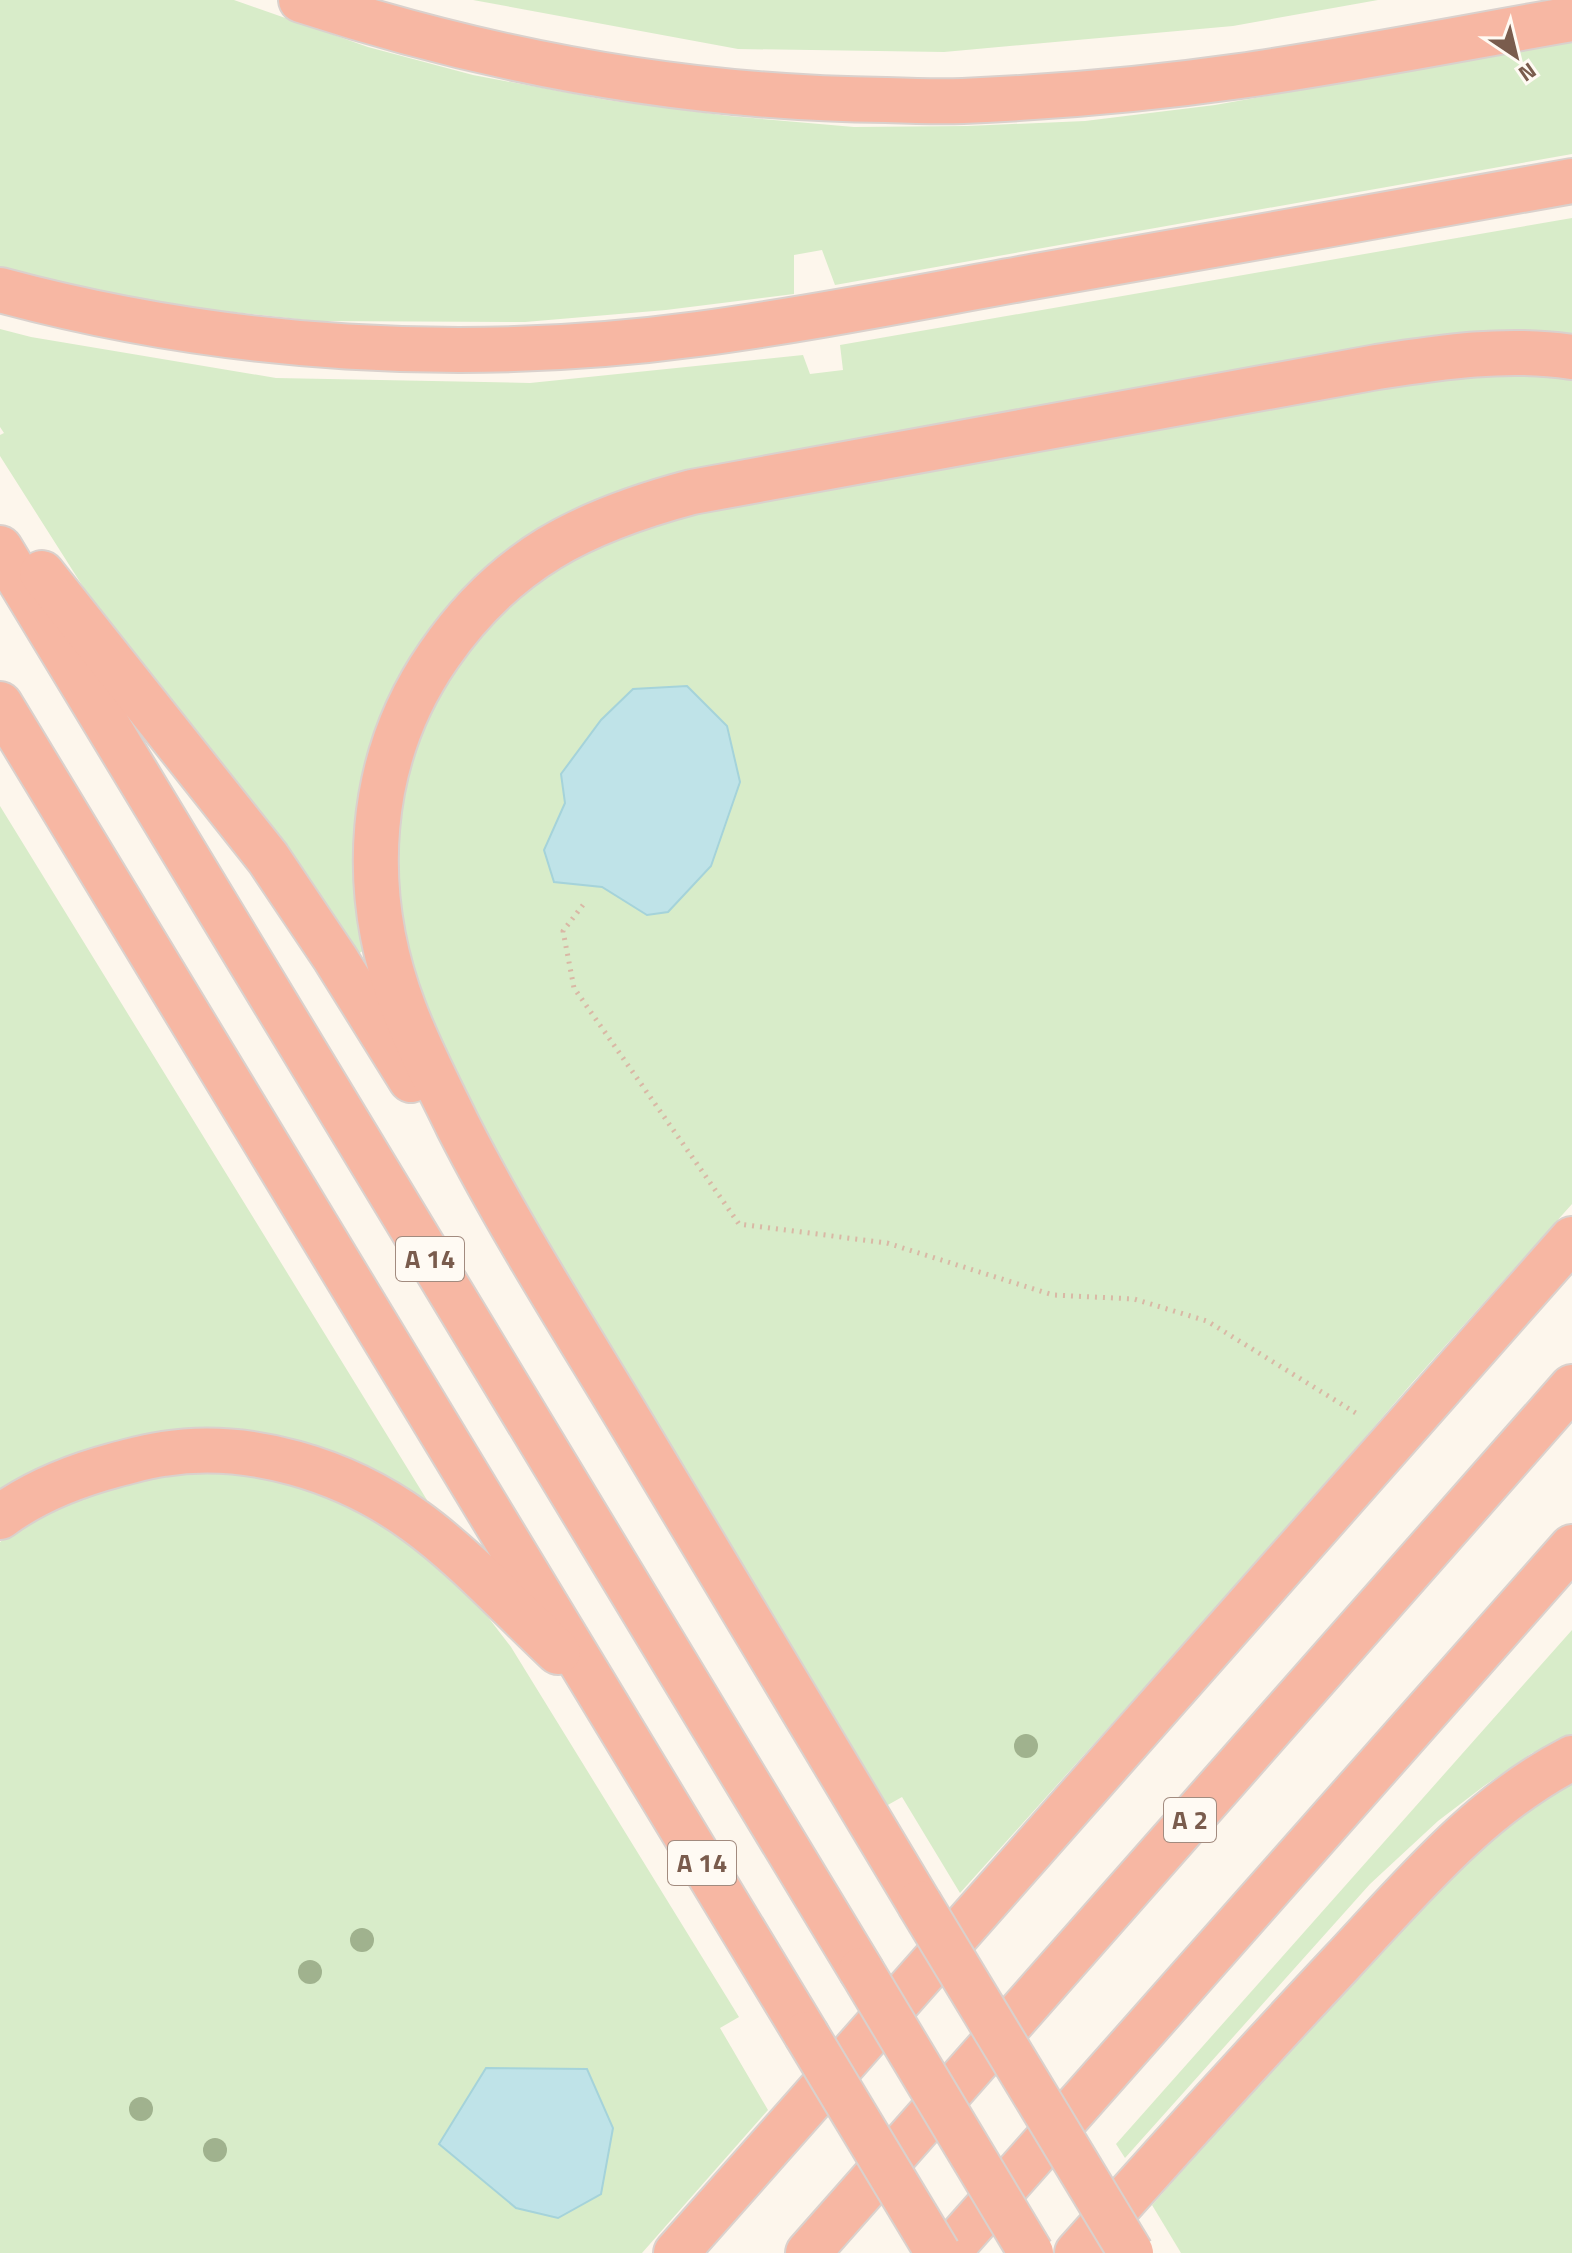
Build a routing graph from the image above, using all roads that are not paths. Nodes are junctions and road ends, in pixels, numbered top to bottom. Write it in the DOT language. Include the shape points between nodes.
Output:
graph roads {
  1 [pos="301,0"];
  2 [pos="1572,19"];
  3 [pos="1572,181"];
  4 [pos="0,290"];
  5 [pos="1572,357"];
  6 [pos="0,519"];
  7 [pos="0,548"];
  8 [pos="0,704"];
  9 [pos="492,1192"];
  10 [pos="1572,1239"];
  11 [pos="1572,1387"];
  12 [pos="0,1517"];
  13 [pos="1572,1547"];
  14 [pos="599,1692"];
  15 [pos="1572,1758"];
  16 [pos="676,2253"];
  17 [pos="808,2253"];
  18 [pos="938,2253"];
  19 [pos="947,2253"];
  20 [pos="1031,2253"];
  21 [pos="1077,2253"];
  22 [pos="1131,2253"];
  1 -- 2 [label="highway" via="444,43 552,67 674,86 834,100 961,101 1131,89 1241,76"];
  3 -- 4 [label="highway" via="821,315 566,346 436,350 306,343 177,328"];
  5 -- 9 [label="highway" via="1494,353 1377,367 708,489 609,518 535,556 476,608 426,674 391,749 376,838 378,913 402,1005"];
  6 -- 9 [label="highway" via="268,858 402,1067"];
  7 -- 20 [label="highway, A 14, bridge"];
  8 -- 14 [label="highway, A 14"];
  9 -- 22 [label="highway, bridge"];
  10 -- 16 [label="highway"];
  11 -- 17 [label="highway, A 2"];
  12 -- 14 [label="highway" via="83,1474 164,1454 243,1453 315,1470 363,1488 416,1522"];
  13 -- 19 [label="highway"];
  14 -- 18 [label="highway, A 14, bridge"];
  15 -- 21 [label="highway" via="1491,1812 1426,1873"];
}
